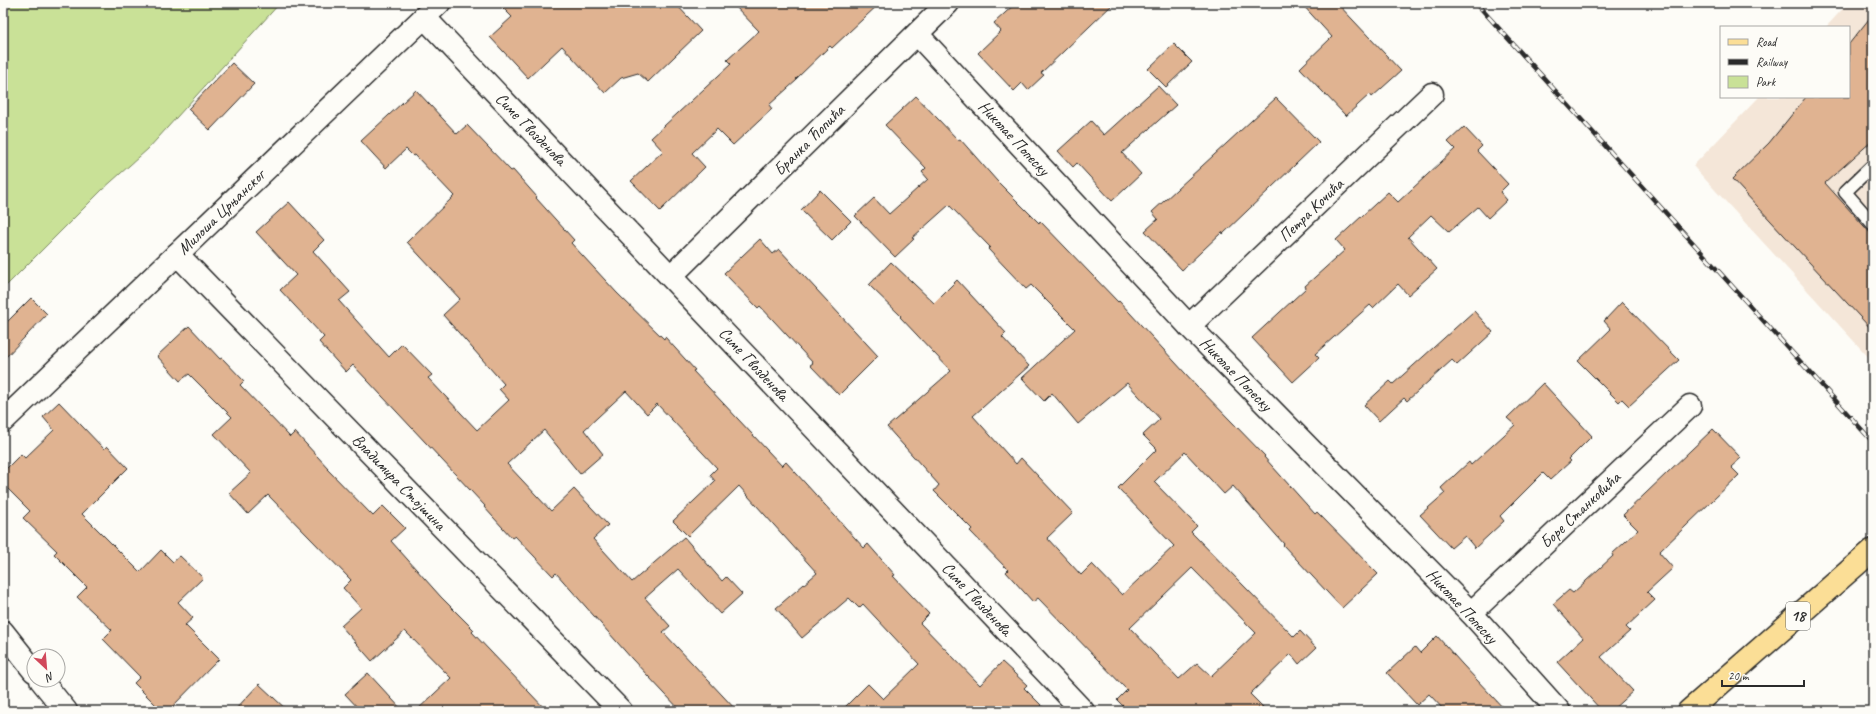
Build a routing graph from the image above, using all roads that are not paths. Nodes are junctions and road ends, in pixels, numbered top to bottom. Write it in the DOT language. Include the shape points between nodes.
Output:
graph roads {
  1 [pos="948,3"];
  2 [pos="431,10"];
  3 [pos="917,34"];
  4 [pos="1432,94"];
  5 [pos="1873,165"];
  6 [pos="1873,224"];
  7 [pos="178,254"];
  8 [pos="671,276"];
  9 [pos="1189,326"];
  10 [pos="1690,406"];
  11 [pos="3,421"];
  12 [pos="1873,550"];
  13 [pos="1471,613"];
  14 [pos="3,632"];
  15 [pos="26,661"];
  16 [pos="48,688"];
  17 [pos="66,711"];
  18 [pos="621,711"];
  19 [pos="1083,711"];
  20 [pos="1559,711"];
  21 [pos="1689,711"];
  1 -- 3 [label="street, Бранка Ћопића"];
  2 -- 7 [label="street, Милоша Црњанског"];
  2 -- 8 [label="street, Симе Гвозденова"];
  3 -- 8 [label="street, Бранка Ћопића"];
  3 -- 9 [label="street, Николае Попеску"];
  4 -- 9 [label="street, Петра Кочића"];
  5 -- 6 [label="lane" via="1845,192"];
  7 -- 11 [label="street, Милоша Црњанског"];
  7 -- 18 [label="street, Владимира Стојшина"];
  8 -- 19 [label="street, Симе Гвозденова"];
  9 -- 13 [label="street, Николае Попеску"];
  10 -- 13 [label="street, Боре Станковића"];
  12 -- 21 [label="main road, 18"];
  13 -- 20 [label="street, Николае Попеску"];
  14 -- 15 [label="street"];
  16 -- 17 [label="street"];
}
